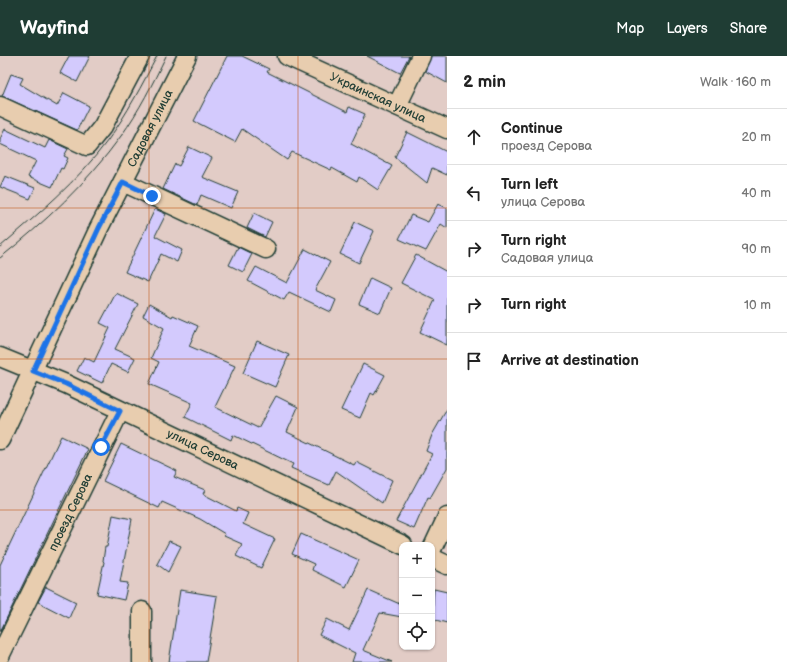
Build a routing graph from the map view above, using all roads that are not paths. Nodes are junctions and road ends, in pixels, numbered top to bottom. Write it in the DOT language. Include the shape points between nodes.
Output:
graph roads {
  1 [pos="140,56"];
  2 [pos="187,56"];
  3 [pos="287,56"];
  4 [pos="421,56"];
  5 [pos="0,106"];
  6 [pos="397,106"];
  7 [pos="447,128"];
  8 [pos="123,182"];
  9 [pos="266,249"];
  10 [pos="0,357"];
  11 [pos="33,371"];
  12 [pos="120,411"];
  13 [pos="0,440"];
  14 [pos="447,517"];
  15 [pos="399,543"];
  16 [pos="435,543"];
  17 [pos="435,559"];
  18 [pos="447,565"];
  19 [pos="142,612"];
  20 [pos="0,656"];
  21 [pos="142,662"];
  1 -- 5 [label="street" via="103,126 87,146"];
  2 -- 8 [label="street, Садовая улица"];
  3 -- 6 [label="street, Украинская улица"];
  4 -- 6 [label="street"];
  6 -- 7 [label="street, Украинская улица"];
  8 -- 9 [label="street"];
  8 -- 11 [label="street, Садовая улица"];
  10 -- 11 [label="street, улица Серова"];
  11 -- 12 [label="street, улица Серова"];
  11 -- 13 [label="street, Садовая улица"];
  12 -- 15 [label="street, улица Серова"];
  12 -- 20 [label="street, проезд Серова"];
  14 -- 16 [label="street"];
  17 -- 18 [label="street"];
  19 -- 21 [label="street"];
}
